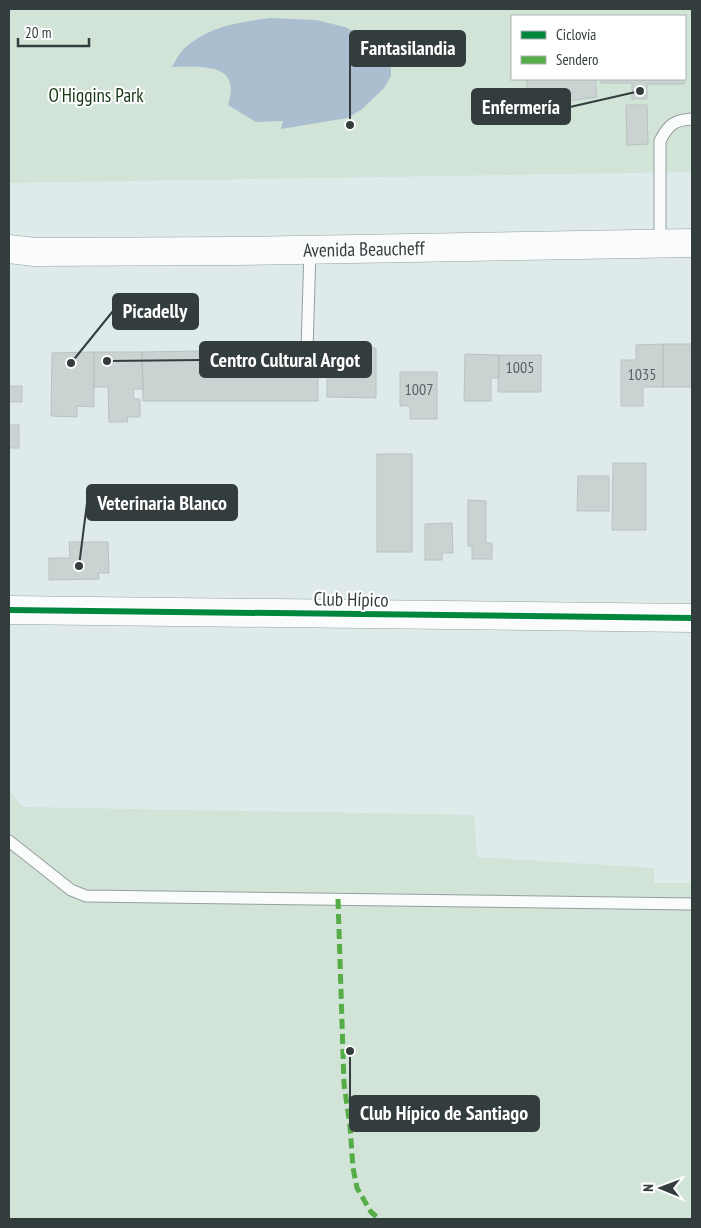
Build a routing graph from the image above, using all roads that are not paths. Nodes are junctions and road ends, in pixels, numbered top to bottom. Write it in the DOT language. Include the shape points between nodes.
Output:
graph roads {
  1 [pos="692,120"];
  2 [pos="660,243"];
  3 [pos="692,243"];
  4 [pos="310,250"];
  5 [pos="18,252"];
  6 [pos="308,349"];
  7 [pos="9,610"];
  8 [pos="692,618"];
  9 [pos="9,842"];
  10 [pos="692,904"];
  1 -- 2 [label="lane" via="675,122 666,128 660,141"];
  2 -- 3 [label="main road, Avenida Beaucheff"];
  2 -- 4 [label="main road, Avenida Beaucheff"];
  4 -- 5 [label="main road, Avenida Beaucheff"];
  4 -- 6 [label="lane"];
  7 -- 8 [label="main road, Club Hípico"];
  9 -- 10 [label="lane" via="70,890 86,896"];
}
